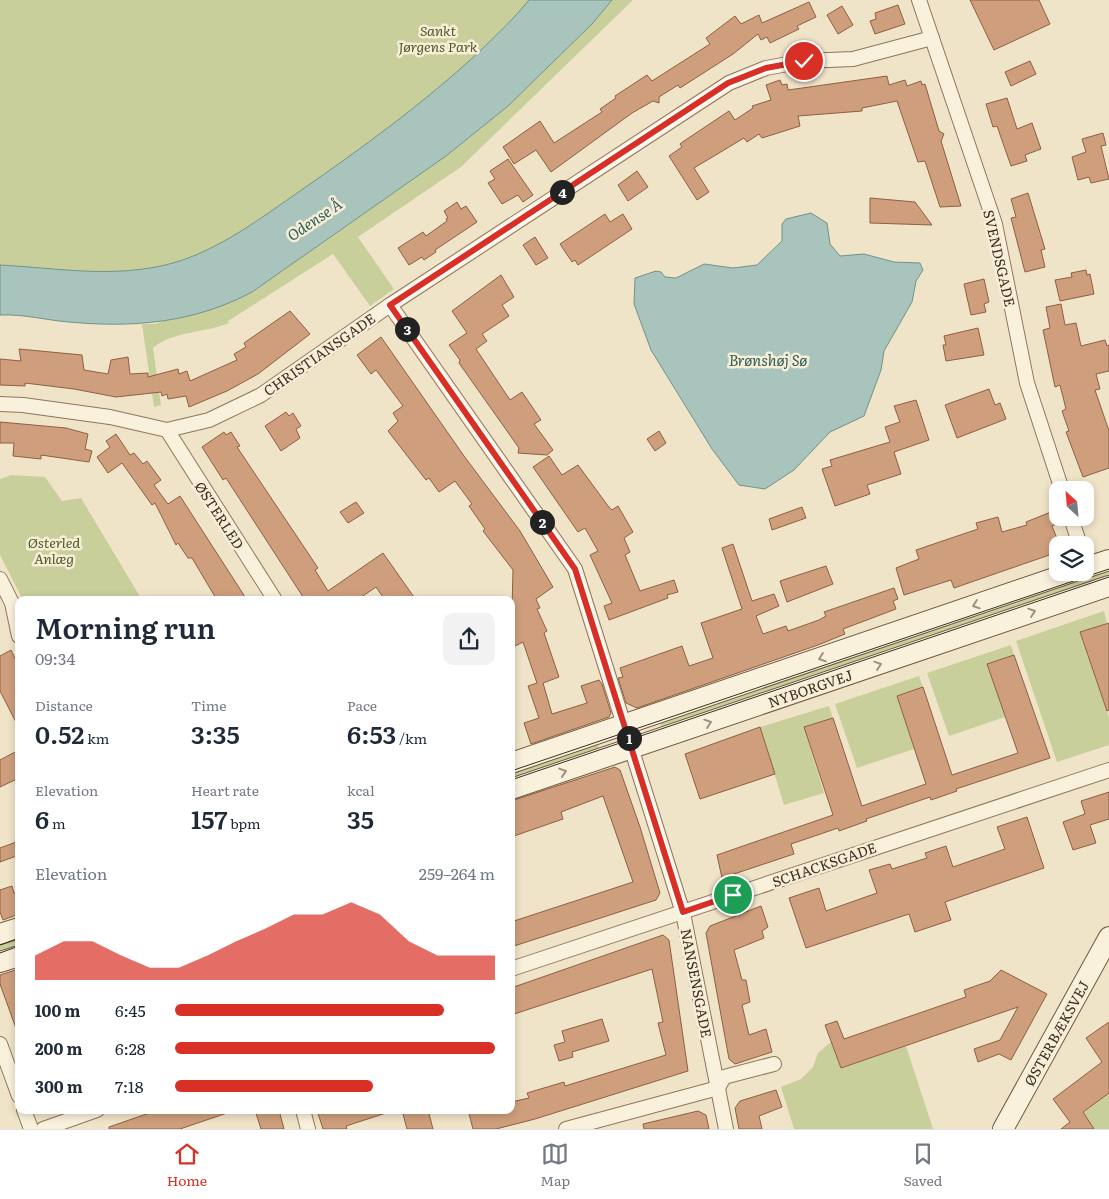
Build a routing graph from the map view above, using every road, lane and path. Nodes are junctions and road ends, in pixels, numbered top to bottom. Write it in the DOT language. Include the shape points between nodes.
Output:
graph roads {
  1 [pos="920,0"];
  2 [pos="932,38"];
  3 [pos="390,305"];
  4 [pos="0,404"];
  5 [pos="167,430"];
  6 [pos="1059,481"];
  7 [pos="1109,560"];
  8 [pos="1094,564"];
  9 [pos="1049,578"];
  10 [pos="0,579"];
  11 [pos="1109,586"];
  12 [pos="272,596"];
  13 [pos="15,617"];
  14 [pos="625,723"];
  15 [pos="632,749"];
  16 [pos="515,762"];
  17 [pos="1109,770"];
  18 [pos="515,788"];
  19 [pos="683,912"];
  20 [pos="15,929"];
  21 [pos="0,934"];
  22 [pos="1106,949"];
  23 [pos="15,957"];
  24 [pos="0,962"];
  25 [pos="515,968"];
  26 [pos="0,1044"];
  27 [pos="774,1064"];
  28 [pos="15,1085"];
  29 [pos="718,1088"];
  30 [pos="25,1114"];
  31 [pos="86,1114"];
  32 [pos="304,1114"];
  33 [pos="31,1129"];
  34 [pos="43,1129"];
  35 [pos="308,1129"];
  36 [pos="566,1129"];
  37 [pos="726,1129"];
  38 [pos="1003,1129"];
  1 -- 2 [label="street, SVENDSGADE"];
  2 -- 3 [label="street, CHRISTIANSGADE" via="853,60 804,61 766,68 728,83"];
  2 -- 6 [label="street, SVENDSGADE" via="995,224 1027,383"];
  3 -- 5 [label="street, CHRISTIANSGADE" via="261,395 209,420"];
  3 -- 14 [label="street, NANSENSGADE" via="575,569"];
  4 -- 5 [label="street, CHRISTIANSGADE" via="110,417"];
  5 -- 12 [label="street, ØSTERLED"];
  7 -- 8 [label="street, NYBORGVEJ"];
  9 -- 14 [label="street, NYBORGVEJ, one-way"];
  10 -- 13 [label="street" via="12,602"];
  15 -- 11 [label="street, NYBORGVEJ, one-way"];
  14 -- 15 [label="street, NANSENSGADE"];
  14 -- 16 [label="street, NYBORGVEJ"];
  18 -- 15 [label="street, NYBORGVEJ, one-way"];
  15 -- 19 [label="street, NANSENSGADE"];
  17 -- 19 [label="street, SCHACKSGADE"];
  19 -- 25 [label="street, SCHACKSGADE"];
  19 -- 29 [label="street, NANSENSGADE"];
  20 -- 21 [label="street"];
  22 -- 38 [label="street, ØSTERBÆKSVEJ"];
  23 -- 24 [label="street"];
  26 -- 28 [label="street"];
  27 -- 29 [label="street" via="724,1077"];
  29 -- 36 [label="street"];
  29 -- 37 [label="street, NANSENSGADE"];
  30 -- 33 [label="street"];
  31 -- 34 [label="street"];
  32 -- 35 [label="street"];
}
